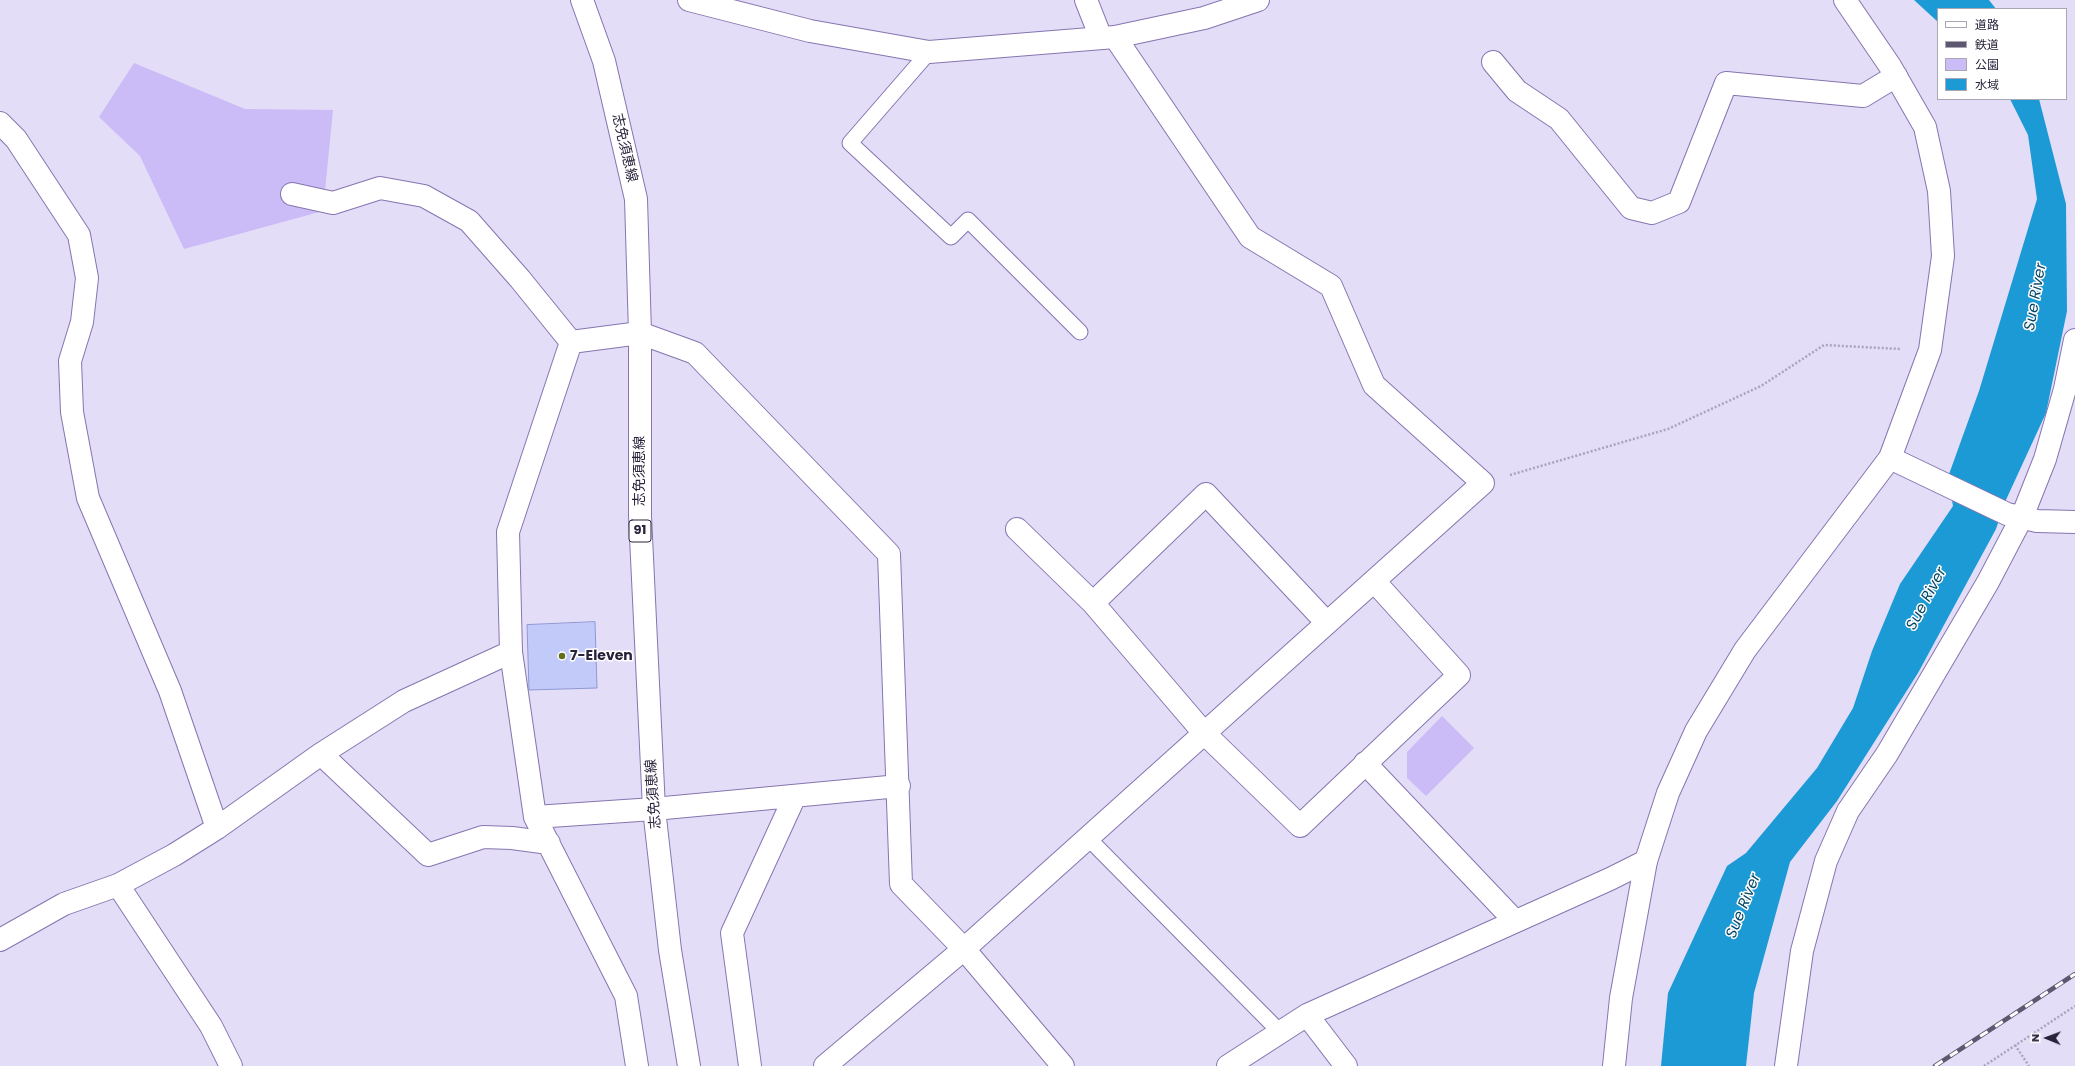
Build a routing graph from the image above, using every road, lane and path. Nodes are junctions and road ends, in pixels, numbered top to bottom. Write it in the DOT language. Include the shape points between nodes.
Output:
graph roads {
  1 [pos="582,0"];
  2 [pos="689,0"];
  3 [pos="1086,0"];
  4 [pos="1258,0"];
  5 [pos="1845,0"];
  6 [pos="1108,37"];
  7 [pos="929,52"];
  8 [pos="1493,62"];
  9 [pos="1896,76"];
  10 [pos="0,123"];
  11 [pos="292,194"];
  12 [pos="1080,332"];
  13 [pos="640,333"];
  14 [pos="2075,340"];
  15 [pos="571,342"];
  16 [pos="1930,350"];
  17 [pos="1890,458"];
  18 [pos="1483,483"];
  19 [pos="2015,516"];
  20 [pos="2075,522"];
  21 [pos="1017,528"];
  22 [pos="1374,581"];
  23 [pos="1093,603"];
  24 [pos="1327,623"];
  25 [pos="511,652"];
  26 [pos="1204,733"];
  27 [pos="321,754"];
  28 [pos="1365,763"];
  29 [pos="899,786"];
  30 [pos="795,796"];
  31 [pos="654,809"];
  32 [pos="536,817"];
  33 [pos="217,828"];
  34 [pos="1088,838"];
  35 [pos="549,843"];
  36 [pos="1646,860"];
  37 [pos="118,885"];
  38 [pos="1515,921"];
  39 [pos="0,940"];
  40 [pos="964,949"];
  41 [pos="2075,1006"];
  42 [pos="1307,1015"];
  43 [pos="1280,1032"];
  44 [pos="2015,1045"];
  45 [pos="231,1066"];
  46 [pos="637,1066"];
  47 [pos="689,1066"];
  48 [pos="750,1066"];
  49 [pos="825,1066"];
  50 [pos="1063,1066"];
  51 [pos="1228,1066"];
  52 [pos="1346,1066"];
  53 [pos="1614,1066"];
  54 [pos="1786,1066"];
  55 [pos="1984,1066"];
  56 [pos="2029,1066"];
  1 -- 13 [label="street, 志免須恵線 / 91" via="604,61 636,199"];
  2 -- 7 [label="street" via="810,31"];
  3 -- 6 [label="street"];
  4 -- 6 [label="street" via="1204,18"];
  5 -- 9 [label="street"];
  6 -- 7 [label="street"];
  6 -- 18 [label="street" via="1250,237 1331,286 1374,385"];
  7 -- 12 [label="lane" via="850,143 951,237 968,220"];
  8 -- 9 [label="street" via="1517,91 1559,120 1631,208 1652,213 1679,202 1726,83 1863,96"];
  9 -- 16 [label="street" via="1925,127 1939,191 1943,256"];
  10 -- 33 [label="street" via="16,139 79,234 87,278 82,322 70,361 72,412 88,498 170,691"];
  11 -- 15 [label="street" via="333,203 380,188 424,196 469,222"];
  13 -- 15 [label="street"];
  13 -- 29 [label="street" via="695,353 889,554"];
  13 -- 31 [label="street, 志免須恵線 / 91" via="640,516"];
  14 -- 19 [label="street" via="2065,389 2047,452"];
  15 -- 25 [label="street" via="508,532"];
  16 -- 17 [label="street"];
  16 -- 18 [label="path" via="1824,345 1761,386 1668,429"];
  17 -- 19 [label="street"];
  17 -- 36 [label="street" via="1745,650 1696,731 1668,793"];
  18 -- 22 [label="street"];
  19 -- 20 [label="street" via="2037,521"];
  19 -- 54 [label="street" via="1988,582 1891,748 1844,818 1826,861 1802,951"];
  21 -- 23 [label="street"];
  22 -- 24 [label="street"];
  22 -- 28 [label="street" via="1459,675"];
  23 -- 24 [label="street" via="1206,494"];
  23 -- 26 [label="street"];
  24 -- 26 [label="street"];
  25 -- 27 [label="street" via="404,701"];
  25 -- 32 [label="street"];
  26 -- 28 [label="street" via="1300,826"];
  26 -- 34 [label="street"];
  27 -- 33 [label="street"];
  27 -- 35 [label="street" via="428,854 483,837"];
  28 -- 38 [label="street"];
  29 -- 30 [label="street"];
  29 -- 40 [label="street" via="901,884"];
  30 -- 31 [label="street"];
  30 -- 48 [label="street" via="732,933"];
  31 -- 32 [label="street"];
  31 -- 47 [label="street, 志免須恵線 / 91" via="670,950"];
  32 -- 35 [label="street"];
  33 -- 37 [label="street"];
  34 -- 40 [label="street"];
  34 -- 43 [label="lane"];
  35 -- 46 [label="street" via="626,996"];
  36 -- 38 [label="street"];
  36 -- 53 [label="street" via="1621,998"];
  37 -- 39 [label="street" via="64,904"];
  37 -- 45 [label="street" via="211,1026"];
  38 -- 42 [label="street"];
  40 -- 49 [label="street"];
  40 -- 50 [label="street"];
  41 -- 44 [label="path"];
  42 -- 43 [label="street"];
  42 -- 52 [label="street"];
  43 -- 51 [label="street"];
  44 -- 55 [label="path"];
  44 -- 56 [label="path"];
}
